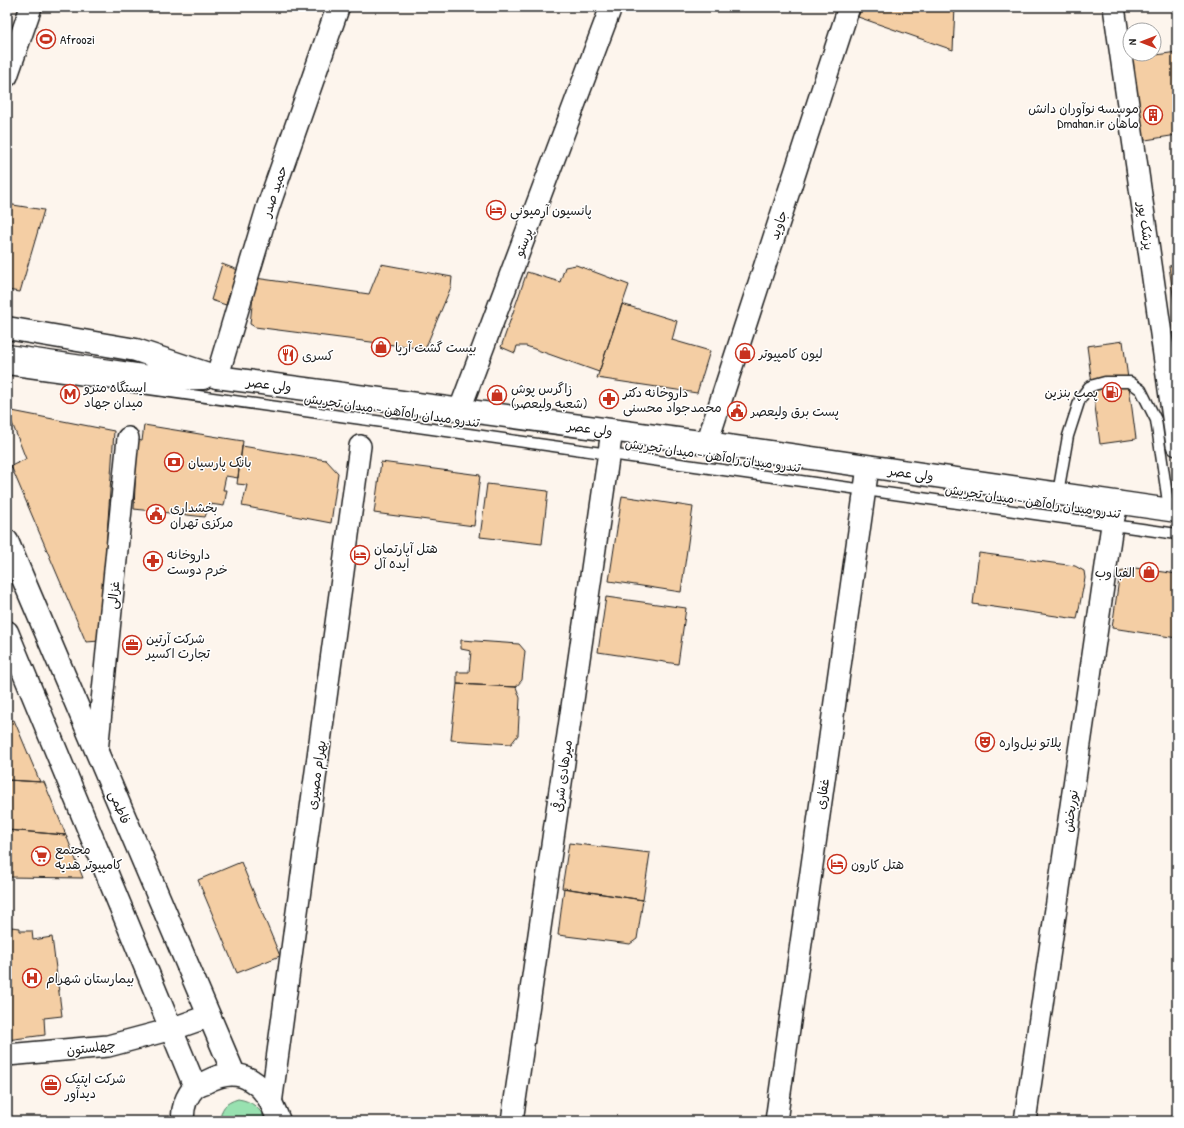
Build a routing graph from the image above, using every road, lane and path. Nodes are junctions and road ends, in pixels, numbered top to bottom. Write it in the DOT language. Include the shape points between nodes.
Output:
graph roads {
  1 [pos="31,7"];
  2 [pos="338,7"];
  3 [pos="611,7"];
  4 [pos="849,7"];
  5 [pos="1114,7"];
  6 [pos="7,76"];
  7 [pos="7,328"];
  8 [pos="7,356"];
  9 [pos="7,369"];
  10 [pos="217,377"];
  11 [pos="7,388"];
  12 [pos="7,393"];
  13 [pos="460,409"];
  14 [pos="612,431"];
  15 [pos="128,438"];
  16 [pos="707,443"];
  17 [pos="1177,445"];
  18 [pos="360,446"];
  19 [pos="609,454"];
  20 [pos="868,467"];
  21 [pos="865,490"];
  22 [pos="1058,493"];
  23 [pos="1118,502"];
  24 [pos="1173,510"];
  25 [pos="1112,525"];
  26 [pos="1177,534"];
  27 [pos="7,541"];
  28 [pos="7,632"];
  29 [pos="97,752"];
  30 [pos="209,1016"];
  31 [pos="172,1029"];
  32 [pos="7,1055"];
  33 [pos="234,1074"];
  34 [pos="196,1087"];
  35 [pos="275,1112"];
  36 [pos="183,1121"];
  37 [pos="512,1121"];
  38 [pos="776,1121"];
  39 [pos="1025,1121"];
  1 -- 6 [label="street"];
  2 -- 10 [label="main road, حمید صدر" via="268,207"];
  3 -- 13 [label="street, پرستو"];
  4 -- 16 [label="street, جاوید"];
  5 -- 17 [label="street, پزشک پور"];
  7 -- 10 [label="main road, ولی عصر" via="136,350"];
  8 -- 10 [label="main road" via="163,379"];
  9 -- 19 [label="lane, تندرو میدان راه‌آهن - میدان تجریش"];
  10 -- 13 [label="main road, ولی عصر"];
  11 -- 12 [label="path"];
  13 -- 14 [label="main road, ولی عصر"];
  14 -- 16 [label="main road, ولی عصر"];
  14 -- 19 [label="street, میرهادی شرقی"];
  15 -- 29 [label="street, غزالی"];
  16 -- 20 [label="main road, ولی عصر"];
  18 -- 35 [label="street, بهرام مصیری"];
  19 -- 21 [label="lane, تندرو میدان راه‌آهن - میدان تجریش"];
  19 -- 37 [label="street, میرهادی شرقی"];
  20 -- 21 [label="street, غفاری"];
  20 -- 22 [label="main road, ولی عصر"];
  21 -- 25 [label="lane, تندرو میدان راه‌آهن - میدان تجریش"];
  21 -- 38 [label="street, غفاری"];
  22 -- 23 [label="main road, ولی عصر"];
  22 -- 24 [label="lane" via="1068,436 1080,399 1089,387 1099,383 1130,382 1141,390 1156,420"];
  23 -- 24 [label="main road, ولی عصر"];
  23 -- 25 [label="street, نوربخش"];
  25 -- 26 [label="lane, تندرو میدان راه‌آهن - میدان تجریش"];
  25 -- 39 [label="street, نوربخش"];
  27 -- 29 [label="main road, فاطمی"];
  28 -- 31 [label="main road"];
  29 -- 30 [label="main road, فاطمی"];
  30 -- 31 [label="main road"];
  30 -- 33 [label="main road, فاطمی"];
  31 -- 32 [label="street, چهلستون" via="108,1046"];
  31 -- 34 [label="main road"];
  33 -- 34 [label="main road" via="215,1077"];
  33 -- 35 [label="main road" via="252,1080 264,1090"];
  34 -- 36 [label="main road" via="187,1100 182,1114"];
}
